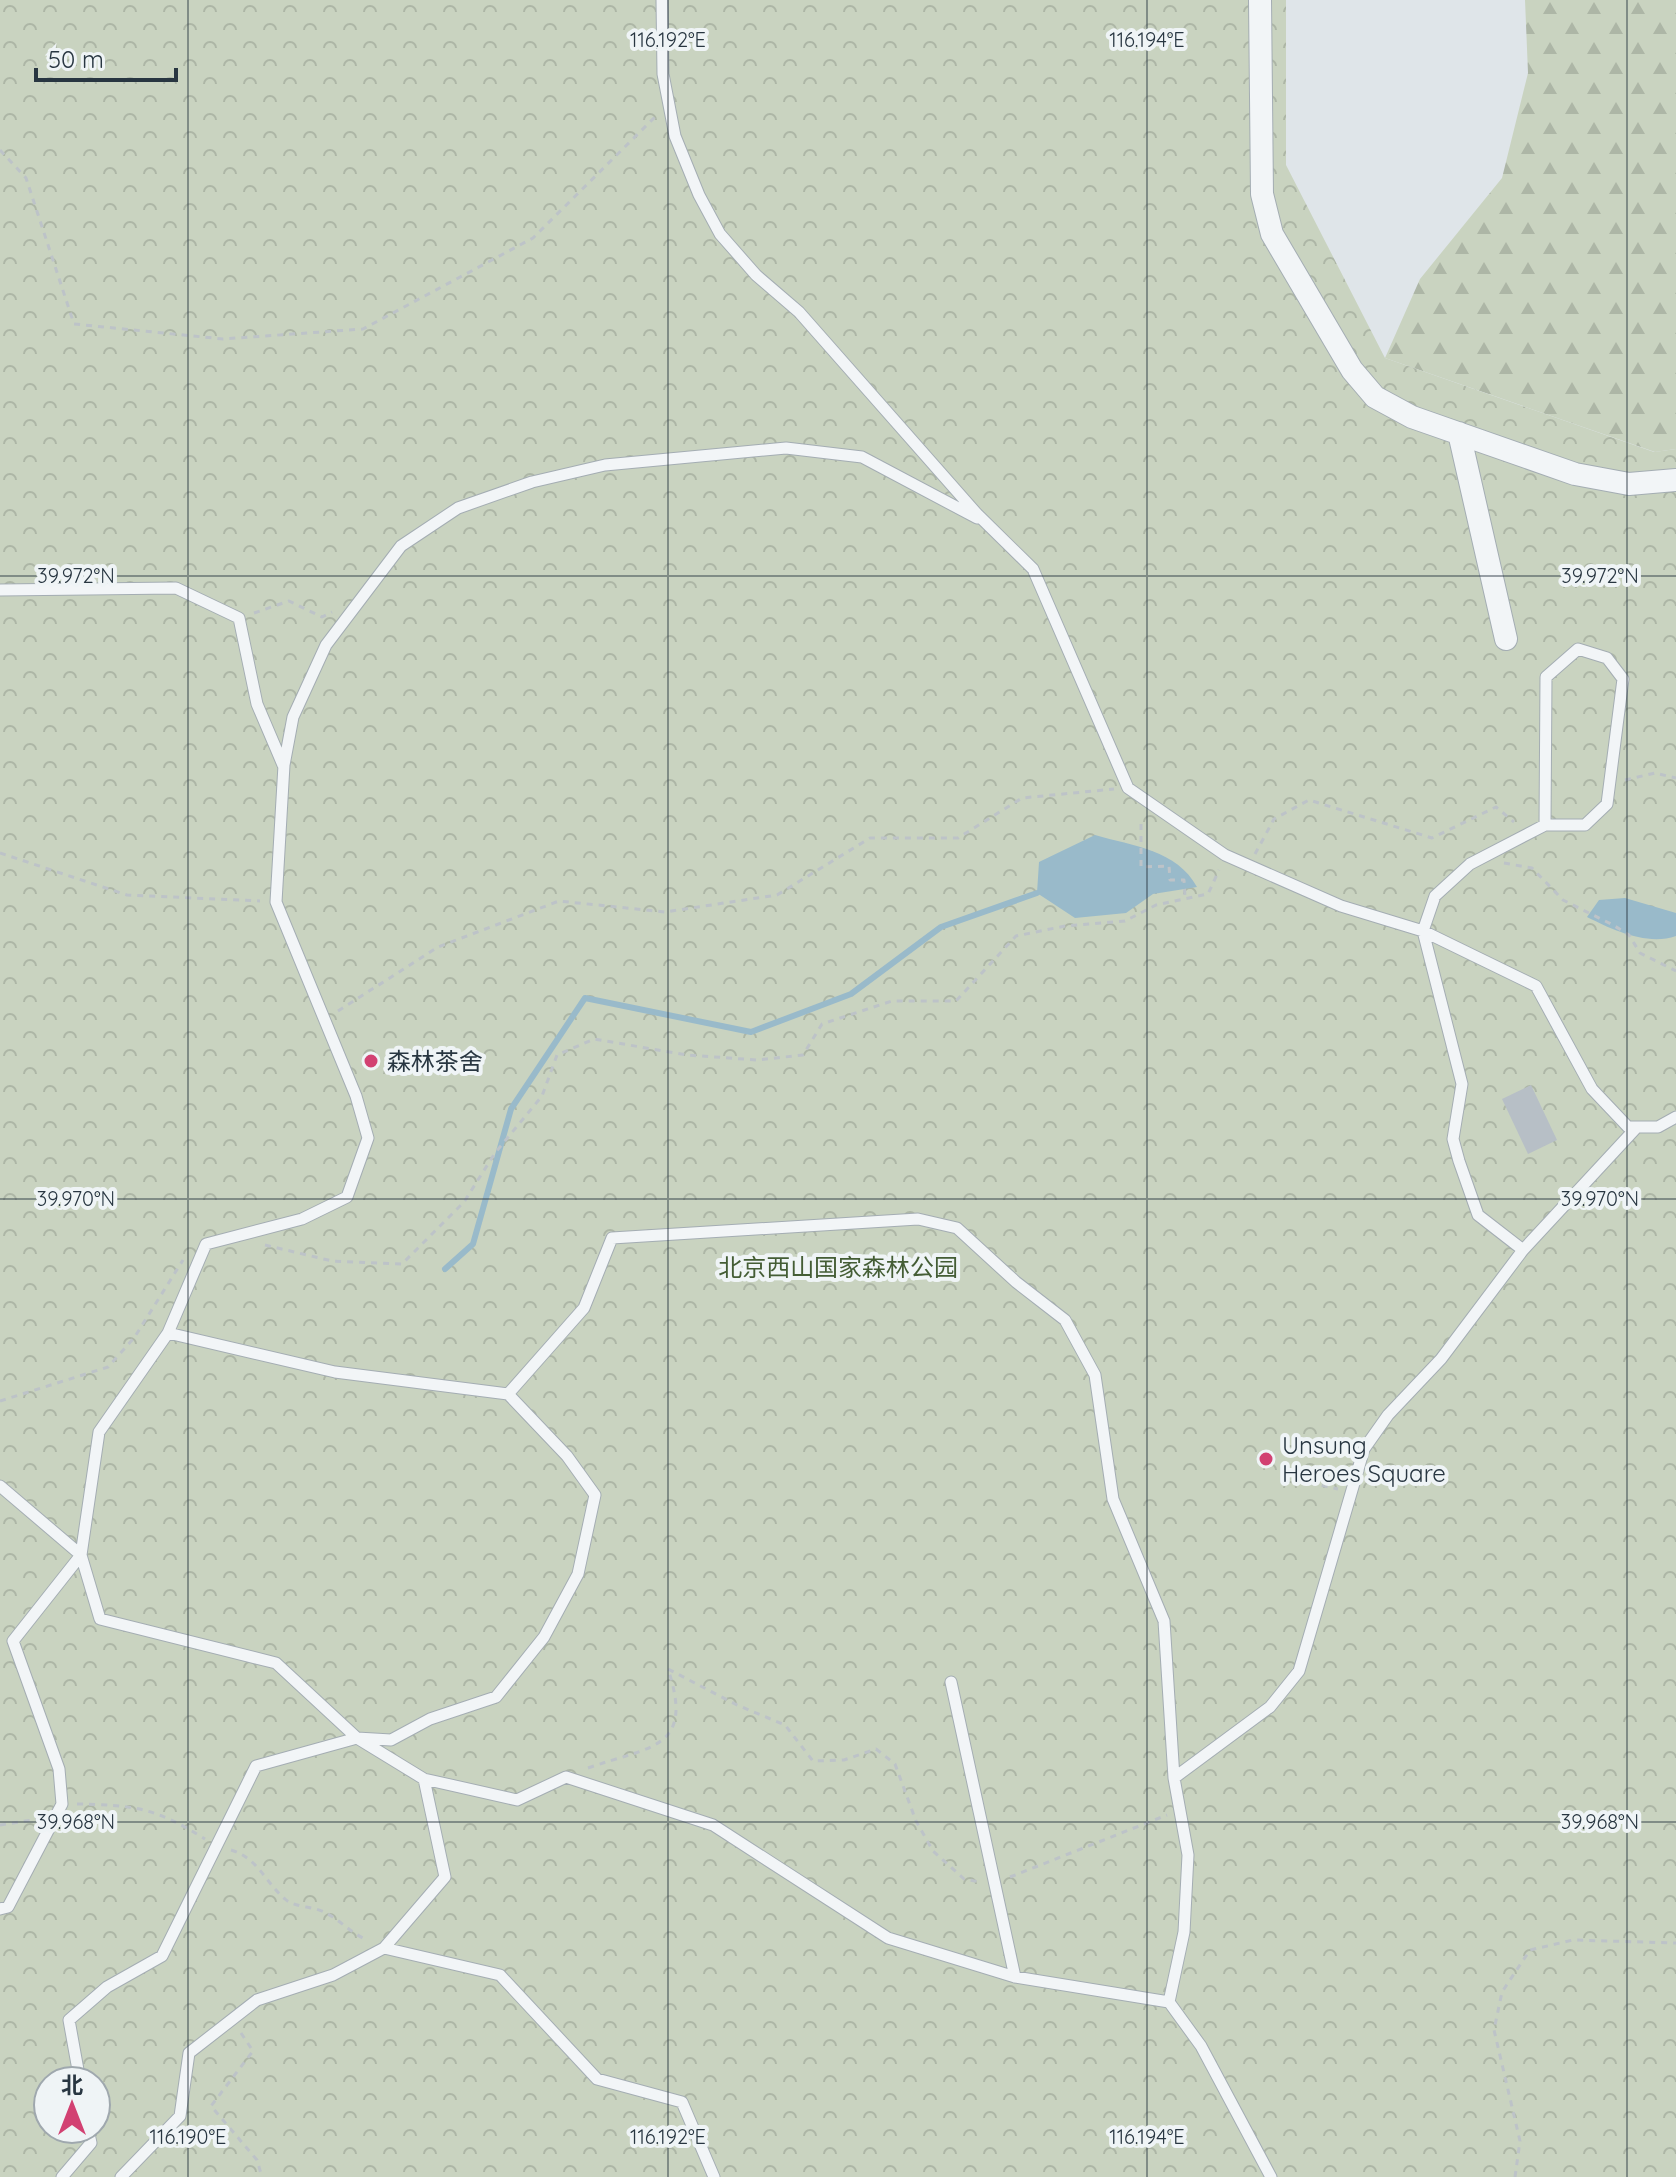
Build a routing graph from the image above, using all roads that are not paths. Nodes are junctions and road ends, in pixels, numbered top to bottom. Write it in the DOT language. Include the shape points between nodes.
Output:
graph roads {
  1 [pos="662,0"];
  2 [pos="1260,0"];
  3 [pos="1459,433"];
  4 [pos="1676,480"];
  5 [pos="986,522"];
  6 [pos="0,590"];
  7 [pos="1506,639"];
  8 [pos="284,765"];
  9 [pos="1545,825"];
  10 [pos="1423,931"];
  11 [pos="1676,1117"];
  12 [pos="1637,1127"];
  13 [pos="1523,1250"];
  14 [pos="168,1333"];
  15 [pos="508,1394"];
  16 [pos="0,1486"];
  17 [pos="81,1555"];
  18 [pos="951,1682"];
  19 [pos="357,1738"];
  20 [pos="1174,1778"];
  21 [pos="424,1779"];
  22 [pos="0,1909"];
  23 [pos="384,1948"];
  24 [pos="1015,1977"];
  25 [pos="1169,2002"];
  26 [pos="77,2065"];
  27 [pos="89,2145"];
  28 [pos="62,2177"];
  29 [pos="121,2177"];
  30 [pos="714,2177"];
  31 [pos="1271,2177"];
  1 -- 5 [label="lane" via="663,74 675,136 720,234 799,312"];
  2 -- 3 [label="street" via="1262,194 1272,234 1352,370 1375,397"];
  3 -- 4 [label="street" via="1575,474 1629,484"];
  3 -- 7 [label="street"];
  5 -- 8 [label="lane" via="862,457 786,448 605,465 532,482 458,508 401,546 326,645 293,717"];
  5 -- 10 [label="lane" via="1033,569 1128,788 1225,855 1341,906"];
  6 -- 8 [label="lane" via="176,588 239,618 257,704"];
  8 -- 14 [label="lane" via="276,902 356,1096 368,1138 347,1197 302,1219 206,1244"];
  9 -- 9 [label="lane" via="1546,677 1578,649 1607,658 1623,679 1607,804 1585,825"];
  9 -- 10 [label="lane" via="1470,864 1435,896"];
  10 -- 12 [label="lane" via="1536,986 1592,1089 1628,1127"];
  10 -- 13 [label="lane" via="1462,1084 1453,1139 1459,1161 1478,1215"];
  11 -- 12 [label="lane" via="1658,1127"];
  12 -- 13 [label="lane"];
  13 -- 20 [label="lane" via="1364,1449 1299,1671 1270,1707"];
  14 -- 15 [label="lane" via="335,1372"];
  14 -- 17 [label="lane" via="99,1432"];
  15 -- 19 [label="lane" via="567,1456 595,1495 578,1574 544,1637 496,1697 430,1719 391,1740"];
  15 -- 20 [label="lane" via="584,1308 612,1238 918,1219 957,1228 1065,1320 1095,1375 1113,1499 1164,1621"];
  16 -- 17 [label="lane"];
  17 -- 19 [label="lane" via="100,1619 276,1663"];
  17 -- 22 [label="lane" via="13,1641 59,1769 62,1804 8,1907"];
  18 -- 24 [label="lane"];
  19 -- 21 [label="lane"];
  19 -- 26 [label="lane" via="256,1766 162,1956 107,1987 69,2020"];
  20 -- 25 [label="lane" via="1188,1855 1184,1932"];
  21 -- 23 [label="lane" via="445,1877"];
  21 -- 24 [label="lane" via="517,1800 566,1777 713,1825 888,1938"];
  23 -- 29 [label="lane" via="333,1975 257,2000 189,2053 180,2116"];
  23 -- 30 [label="lane" via="500,1975 597,2079 682,2102"];
  24 -- 25 [label="lane"];
  25 -- 31 [label="lane" via="1201,2046"];
  27 -- 28 [label="lane"];
}
